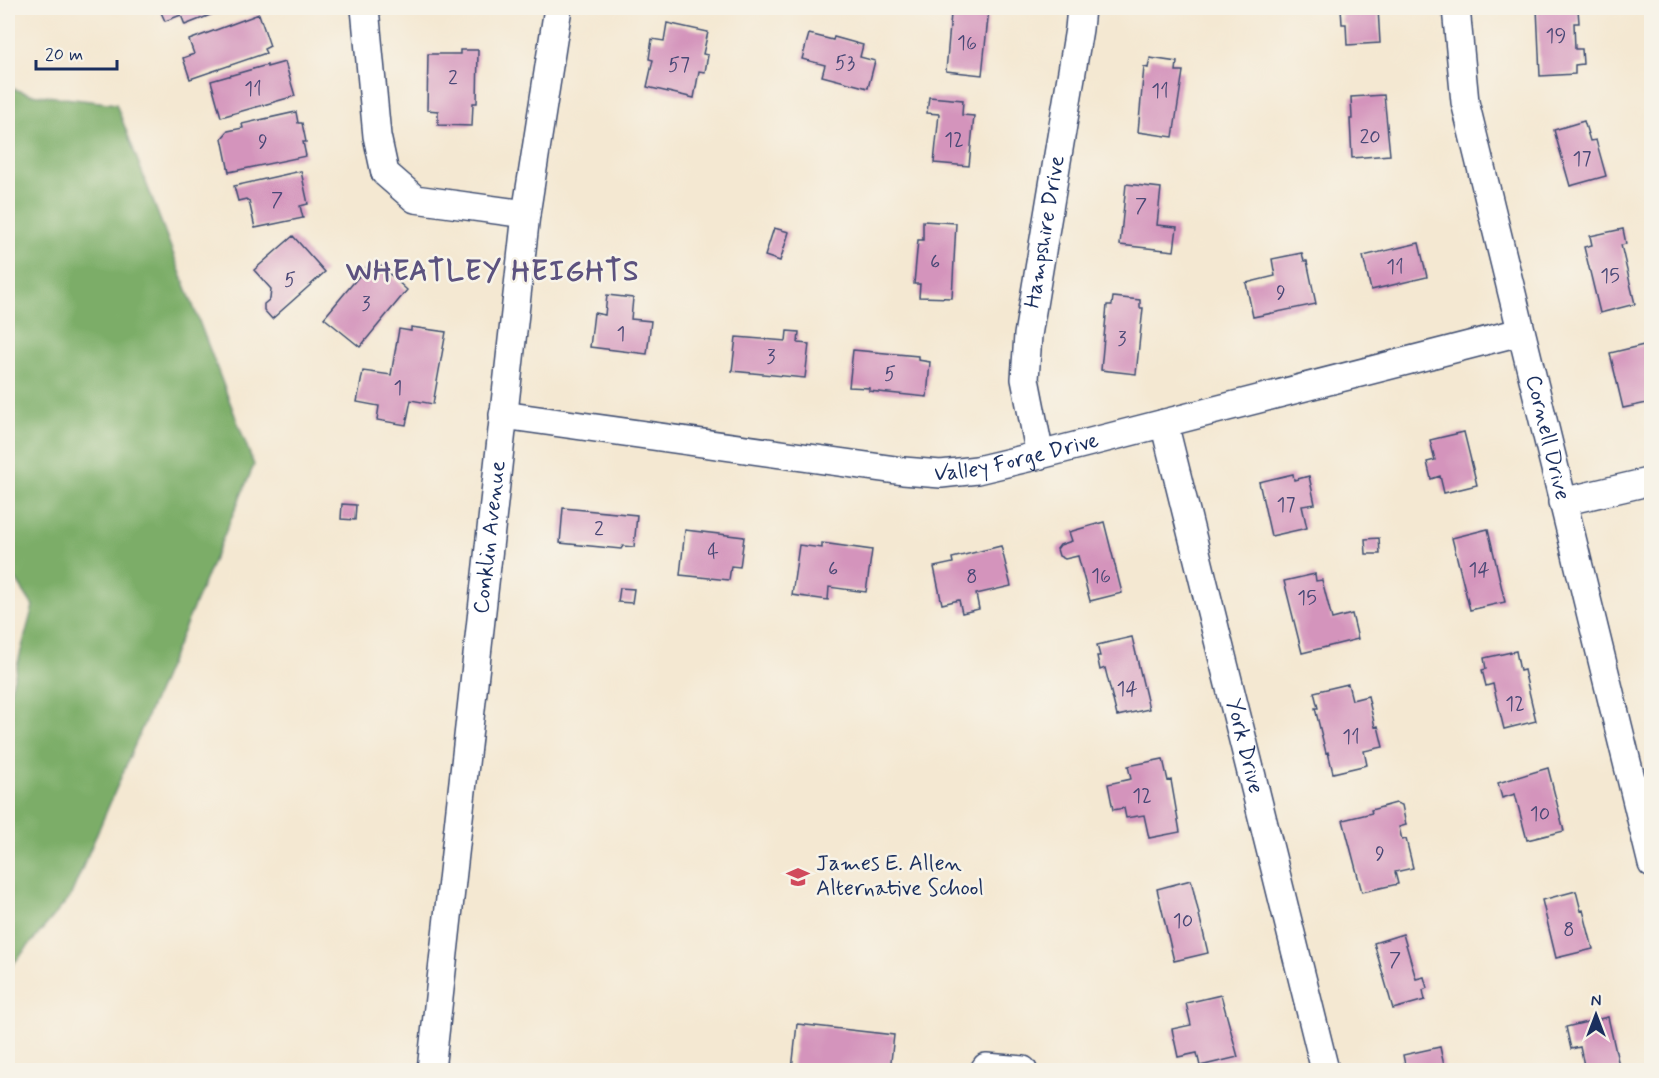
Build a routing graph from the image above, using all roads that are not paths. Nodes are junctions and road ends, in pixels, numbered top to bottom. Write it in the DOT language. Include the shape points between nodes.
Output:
graph roads {
  1 [pos="365,8"];
  2 [pos="558,8"];
  3 [pos="1081,8"];
  4 [pos="1456,8"];
  5 [pos="526,214"];
  6 [pos="1520,332"];
  7 [pos="503,415"];
  8 [pos="1164,423"];
  9 [pos="1040,455"];
  10 [pos="1652,481"];
  11 [pos="1562,502"];
  12 [pos="1652,864"];
  13 [pos="431,1071"];
  14 [pos="984,1071"];
  15 [pos="1023,1071"];
  16 [pos="1325,1071"];
  1 -- 5 [label="street" via="377,136 385,173 415,199"];
  2 -- 5 [label="street, Conklin Avenue"];
  3 -- 9 [label="street, Hampshire Drive" via="1028,335 1025,379"];
  4 -- 6 [label="street, Cornell Drive" via="1465,102"];
  5 -- 7 [label="street, Conklin Avenue"];
  6 -- 8 [label="street, Valley Forge Drive"];
  6 -- 11 [label="street, Cornell Drive"];
  7 -- 9 [label="street, Valley Forge Drive" via="941,474"];
  7 -- 13 [label="street, Conklin Avenue"];
  8 -- 9 [label="street, Valley Forge Drive"];
  8 -- 16 [label="street, York Drive"];
  10 -- 11 [label="street"];
  11 -- 12 [label="street, Cornell Drive"];
  14 -- 15 [label="street" via="986,1067"];
}
